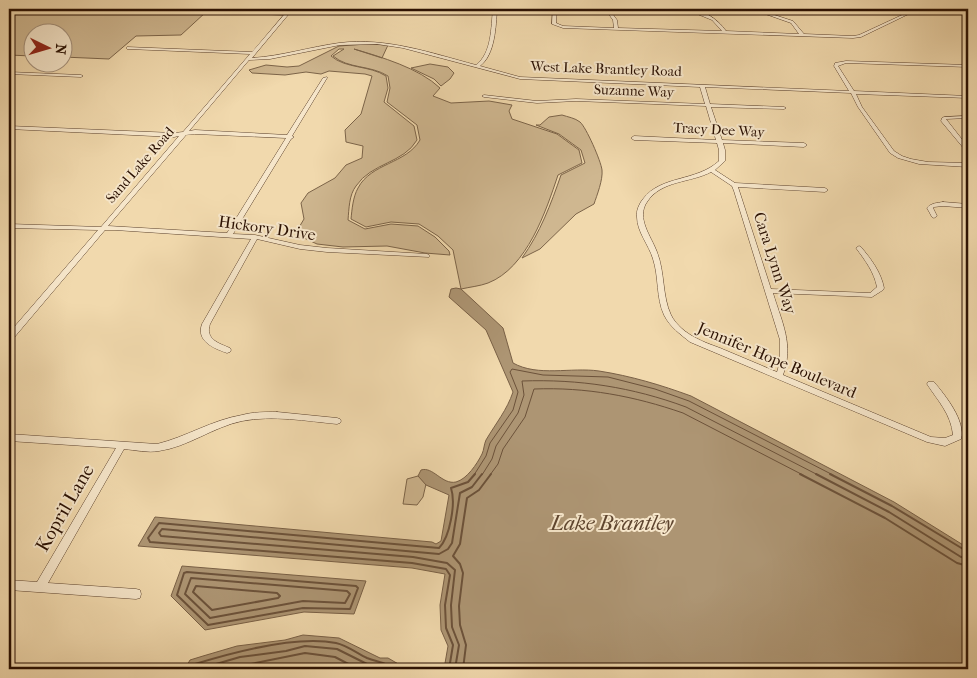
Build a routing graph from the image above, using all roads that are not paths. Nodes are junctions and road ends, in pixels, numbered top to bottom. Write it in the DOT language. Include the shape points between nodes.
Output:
graph roads {
  1 [pos="291,9"];
  2 [pos="376,9"];
  3 [pos="495,9"];
  4 [pos="555,9"];
  5 [pos="607,9"];
  6 [pos="659,9"];
  7 [pos="674,9"];
  8 [pos="687,9"];
  9 [pos="753,9"];
  10 [pos="917,9"];
  11 [pos="447,11"];
  12 [pos="616,29"];
  13 [pos="725,33"];
  14 [pos="803,36"];
  15 [pos="128,48"];
  16 [pos="253,53"];
  17 [pos="248,59"];
  18 [pos="968,66"];
  19 [pos="476,67"];
  20 [pos="9,73"];
  21 [pos="82,76"];
  22 [pos="325,78"];
  23 [pos="702,85"];
  24 [pos="853,92"];
  25 [pos="484,96"];
  26 [pos="968,97"];
  27 [pos="708,105"];
  28 [pos="784,108"];
  29 [pos="968,117"];
  30 [pos="9,127"];
  31 [pos="184,134"];
  32 [pos="291,137"];
  33 [pos="634,138"];
  34 [pos="720,142"];
  35 [pos="804,145"];
  36 [pos="968,150"];
  37 [pos="968,165"];
  38 [pos="712,170"];
  39 [pos="734,185"];
  40 [pos="826,190"];
  41 [pos="968,206"];
  42 [pos="934,216"];
  43 [pos="9,226"];
  44 [pos="102,229"];
  45 [pos="229,235"];
  46 [pos="255,237"];
  47 [pos="859,248"];
  48 [pos="427,256"];
  49 [pos="769,291"];
  50 [pos="9,338"];
  51 [pos="227,350"];
  52 [pos="778,376"];
  53 [pos="931,384"];
  54 [pos="337,421"];
  55 [pos="9,437"];
  56 [pos="122,447"];
  57 [pos="9,585"];
  58 [pos="40,587"];
  59 [pos="136,594"];
  1 -- 16 [label="street, Sand Lake Road"];
  2 -- 11 [label="street"];
  3 -- 19 [label="street" via="492,42 483,62"];
  4 -- 12 [label="street" via="554,24 558,27"];
  5 -- 12 [label="street" via="615,20"];
  6 -- 7 [label="street" via="664,12"];
  8 -- 13 [label="street" via="714,18"];
  9 -- 14 [label="street" via="792,22"];
  10 -- 14 [label="street" via="857,37"];
  12 -- 13 [label="street"];
  13 -- 14 [label="street"];
  15 -- 16 [label="street"];
  16 -- 17 [label="street, Sand Lake Road"];
  17 -- 19 [label="street, West Lake Brantley Road" via="270,58 331,45 368,43 403,47"];
  17 -- 31 [label="street, Sand Lake Road"];
  18 -- 24 [label="street" via="837,64 836,69"];
  19 -- 23 [label="street, West Lake Brantley Road" via="520,78"];
  20 -- 21 [label="street"];
  22 -- 32 [label="street"];
  23 -- 24 [label="street, West Lake Brantley Road"];
  23 -- 27 [label="street"];
  24 -- 26 [label="street, West Lake Brantley Road"];
  24 -- 37 [label="street" via="876,130 897,156 914,162"];
  25 -- 27 [label="street, Suzanne Way" via="537,102 576,100"];
  27 -- 28 [label="street, Suzanne Way"];
  27 -- 34 [label="street"];
  29 -- 36 [label="street" via="944,120"];
  30 -- 31 [label="street"];
  31 -- 32 [label="street"];
  31 -- 44 [label="street, Sand Lake Road"];
  32 -- 45 [label="street"];
  33 -- 34 [label="street, Tracy Dee Way"];
  34 -- 35 [label="street, Tracy Dee Way"];
  34 -- 38 [label="street" via="722,161"];
  38 -- 39 [label="street"];
  38 -- 52 [label="street, Jennifer Hope Boulevard" via="653,191 640,208 641,227 657,261 666,315 680,332 693,340"];
  39 -- 40 [label="street"];
  39 -- 49 [label="street, Cara Lynn Way"];
  41 -- 42 [label="street" via="932,206"];
  43 -- 44 [label="street"];
  44 -- 45 [label="street, Hickory Drive"];
  44 -- 50 [label="street, Sand Lake Road"];
  45 -- 46 [label="street, Hickory Drive"];
  46 -- 48 [label="street, Hickory Drive" via="327,250"];
  46 -- 51 [label="street" via="206,324 206,338"];
  47 -- 49 [label="street" via="880,282 881,288 872,295"];
  49 -- 52 [label="street, Cara Lynn Way" via="784,340 784,362"];
  52 -- 53 [label="street, Jennifer Hope Boulevard" via="930,440 945,442 958,437 957,426 946,403"];
  54 -- 56 [label="street" via="256,416 174,444"];
  55 -- 56 [label="street"];
  56 -- 58 [label="street, Kopril Lane"];
  57 -- 58 [label="street"];
  58 -- 59 [label="street"];
}
